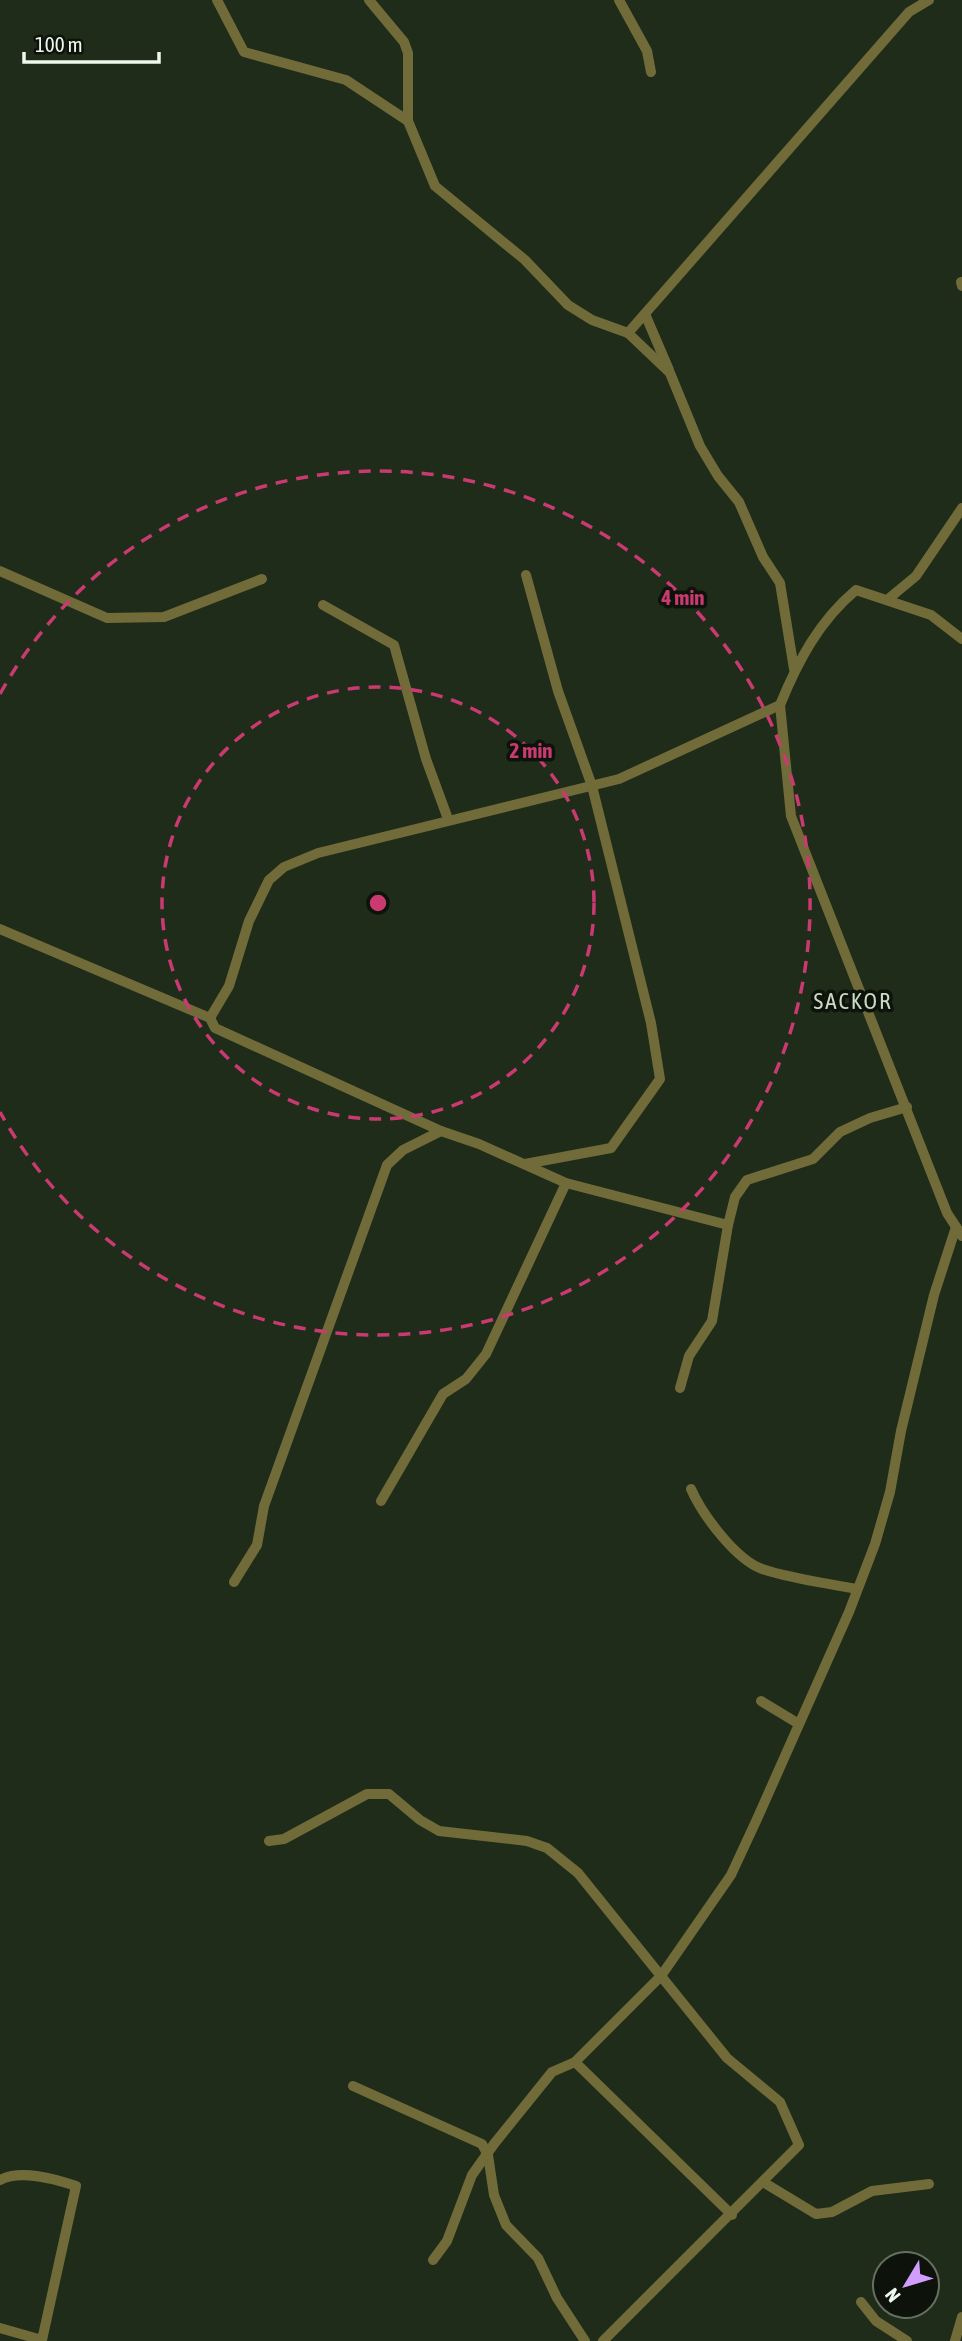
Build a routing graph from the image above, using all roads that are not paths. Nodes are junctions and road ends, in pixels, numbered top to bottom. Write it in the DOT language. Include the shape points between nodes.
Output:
graph roads {
  1 [pos="217,0"];
  2 [pos="369,0"];
  3 [pos="618,0"];
  4 [pos="929,0"];
  5 [pos="651,72"];
  6 [pos="408,121"];
  7 [pos="645,314"];
  8 [pos="628,333"];
  9 [pos="670,373"];
  10 [pos="962,508"];
  11 [pos="0,571"];
  12 [pos="526,575"];
  13 [pos="262,579"];
  14 [pos="887,600"];
  15 [pos="323,605"];
  16 [pos="962,639"];
  17 [pos="794,669"];
  18 [pos="780,705"];
  19 [pos="592,786"];
  20 [pos="448,819"];
  21 [pos="0,929"];
  22 [pos="210,1018"];
  23 [pos="907,1107"];
  24 [pos="441,1131"];
  25 [pos="524,1164"];
  26 [pos="566,1183"];
  27 [pos="727,1225"];
  28 [pos="959,1232"];
  29 [pos="680,1388"];
  30 [pos="691,1489"];
  31 [pos="381,1501"];
  32 [pos="234,1582"];
  33 [pos="858,1589"];
  34 [pos="761,1701"];
  35 [pos="799,1724"];
  36 [pos="269,1841"];
  37 [pos="662,1976"];
  38 [pos="575,2062"];
  39 [pos="354,2086"];
  40 [pos="488,2155"];
  41 [pos="0,2180"];
  42 [pos="763,2182"];
  43 [pos="929,2184"];
  44 [pos="732,2215"];
  45 [pos="433,2260"];
  46 [pos="861,2302"];
  47 [pos="962,2317"];
  48 [pos="0,2328"];
  49 [pos="585,2341"];
  50 [pos="603,2341"];
  51 [pos="906,2341"];
  52 [pos="955,2341"];
  1 -- 6 [label="street" via="244,52 346,80"];
  2 -- 6 [label="street" via="408,53"];
  3 -- 5 [label="street" via="647,51"];
  4 -- 7 [label="street" via="909,12"];
  6 -- 8 [label="street" via="435,186 525,260 568,306"];
  7 -- 8 [label="street"];
  7 -- 9 [label="street"];
  8 -- 9 [label="street"];
  9 -- 17 [label="street" via="700,446 739,502 780,583"];
  10 -- 14 [label="street" via="916,576"];
  11 -- 13 [label="street" via="107,618 164,617"];
  12 -- 19 [label="street" via="558,691"];
  14 -- 16 [label="street" via="931,615"];
  14 -- 17 [label="street" via="856,590 822,624"];
  15 -- 20 [label="street" via="394,645"];
  17 -- 18 [label="street"];
  18 -- 19 [label="street" via="618,779"];
  18 -- 23 [label="street" via="791,816"];
  19 -- 20 [label="street"];
  19 -- 25 [label="street" via="651,1023 660,1079 611,1148"];
  20 -- 22 [label="street" via="318,853 284,867 269,880 259,900 229,986"];
  21 -- 22 [label="street"];
  22 -- 24 [label="street" via="215,1028"];
  23 -- 27 [label="street" via="840,1132 813,1159 747,1180 735,1197"];
  23 -- 28 [label="street" via="947,1213"];
  24 -- 25 [label="street"];
  24 -- 32 [label="street" via="402,1150 387,1165 264,1506 257,1545"];
  25 -- 26 [label="street"];
  26 -- 27 [label="street"];
  26 -- 31 [label="street" via="486,1354 466,1379 443,1395"];
  27 -- 29 [label="street" via="712,1321 689,1356"];
  28 -- 33 [label="street" via="933,1295 890,1492"];
  30 -- 33 [label="street" via="698,1506 724,1539 759,1568"];
  33 -- 35 [label="street"];
  34 -- 35 [label="street"];
  35 -- 37 [label="street" via="731,1875"];
  36 -- 37 [label="street" via="284,1839 378,1792 389,1794 439,1831 527,1841 547,1849 578,1873"];
  37 -- 38 [label="street"];
  37 -- 42 [label="street" via="727,2058 780,2102 799,2145"];
  38 -- 40 [label="street" via="552,2072"];
  38 -- 44 [label="street"];
  39 -- 40 [label="street" via="482,2144"];
  40 -- 45 [label="street" via="472,2175 447,2241"];
  40 -- 49 [label="street" via="494,2195 506,2225 538,2258 556,2298"];
  41 -- 48 [label="street" via="49,2178 76,2186 42,2340"];
  42 -- 43 [label="street" via="816,2214 832,2212 872,2191"];
  42 -- 44 [label="street"];
  44 -- 50 [label="street"];
  46 -- 51 [label="street" via="876,2321"];
  47 -- 52 [label="street"];
}
